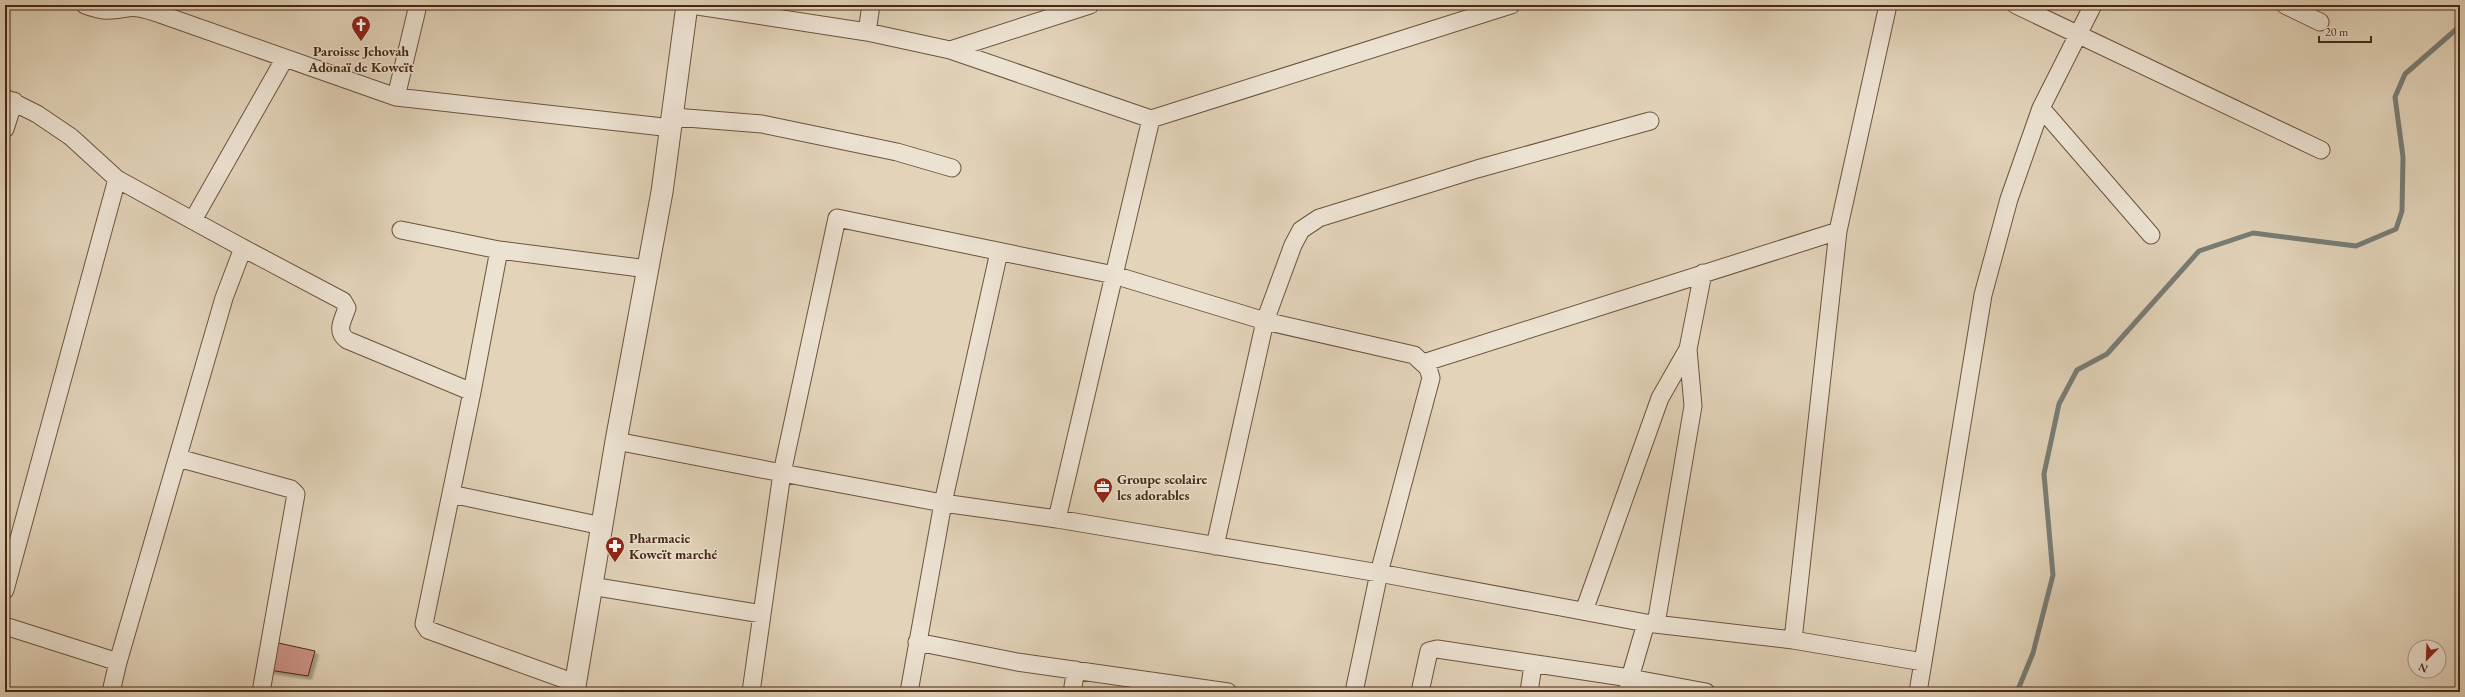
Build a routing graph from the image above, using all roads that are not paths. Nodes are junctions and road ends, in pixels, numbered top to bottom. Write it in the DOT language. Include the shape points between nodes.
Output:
graph roads {
  1 [pos="85,5"];
  2 [pos="418,5"];
  3 [pos="687,5"];
  4 [pos="691,5"];
  5 [pos="871,5"];
  6 [pos="1090,5"];
  7 [pos="1511,5"];
  8 [pos="1888,5"];
  9 [pos="2016,5"];
  10 [pos="2093,5"];
  11 [pos="2285,5"];
  12 [pos="2320,22"];
  13 [pos="867,32"];
  14 [pos="2080,34"];
  15 [pos="950,50"];
  16 [pos="285,58"];
  17 [pos="396,97"];
  18 [pos="9,100"];
  19 [pos="2040,108"];
  20 [pos="1151,119"];
  21 [pos="1650,121"];
  22 [pos="673,123"];
  23 [pos="5,129"];
  24 [pos="2321,150"];
  25 [pos="952,168"];
  26 [pos="117,179"];
  27 [pos="193,220"];
  28 [pos="401,230"];
  29 [pos="1838,230"];
  30 [pos="2151,235"];
  31 [pos="242,248"];
  32 [pos="499,250"];
  33 [pos="999,252"];
  34 [pos="648,269"];
  35 [pos="1703,273"];
  36 [pos="1114,276"];
  37 [pos="1264,321"];
  38 [pos="1688,349"];
  39 [pos="1423,363"];
  40 [pos="472,392"];
  41 [pos="616,441"];
  42 [pos="178,458"];
  43 [pos="782,473"];
  44 [pos="451,494"];
  45 [pos="943,503"];
  46 [pos="1057,519"];
  47 [pos="602,526"];
  48 [pos="1215,546"];
  49 [pos="1379,573"];
  50 [pos="591,586"];
  51 [pos="5,590"];
  52 [pos="1584,611"];
  53 [pos="762,614"];
  54 [pos="1651,624"];
  55 [pos="5,626"];
  56 [pos="1793,640"];
  57 [pos="917,642"];
  58 [pos="118,662"];
  59 [pos="1923,662"];
  60 [pos="1533,665"];
  61 [pos="1076,670"];
  62 [pos="1629,685"];
  63 [pos="575,688"];
  64 [pos="1191,689"];
  65 [pos="111,692"];
  66 [pos="261,692"];
  67 [pos="751,692"];
  68 [pos="909,692"];
  69 [pos="1072,692"];
  70 [pos="1228,692"];
  71 [pos="1354,692"];
  72 [pos="1420,692"];
  73 [pos="1529,692"];
  74 [pos="1706,692"];
  75 [pos="1918,692"];
  1 -- 16 [label="street" via="102,12 129,7 142,9"];
  2 -- 17 [label="street"];
  3 -- 22 [label="street"];
  4 -- 13 [label="street"];
  5 -- 13 [label="street"];
  6 -- 15 [label="street"];
  7 -- 20 [label="street"];
  8 -- 29 [label="street"];
  9 -- 14 [label="street"];
  10 -- 14 [label="street"];
  11 -- 12 [label="street"];
  13 -- 15 [label="street"];
  14 -- 19 [label="street"];
  14 -- 24 [label="street"];
  15 -- 20 [label="street"];
  16 -- 17 [label="street"];
  16 -- 27 [label="street"];
  17 -- 22 [label="street"];
  18 -- 23 [label="street"];
  18 -- 26 [label="street" via="71,137"];
  19 -- 30 [label="street"];
  19 -- 59 [label="street" via="2009,198 1983,295"];
  20 -- 36 [label="street"];
  21 -- 37 [label="street" via="1477,169 1318,218 1301,230 1286,259"];
  22 -- 25 [label="street" via="762,124 897,152"];
  22 -- 34 [label="street"];
  26 -- 27 [label="street"];
  26 -- 51 [label="street"];
  27 -- 31 [label="street"];
  28 -- 32 [label="street"];
  29 -- 35 [label="street"];
  29 -- 56 [label="street"];
  31 -- 40 [label="street" via="343,301 347,308 340,330 341,336 347,340"];
  31 -- 42 [label="street" via="224,298"];
  32 -- 34 [label="street"];
  32 -- 40 [label="street"];
  33 -- 36 [label="street"];
  33 -- 43 [label="street" via="837,218"];
  33 -- 45 [label="street"];
  34 -- 41 [label="street"];
  35 -- 38 [label="street"];
  35 -- 39 [label="street"];
  36 -- 37 [label="street"];
  36 -- 46 [label="street"];
  37 -- 39 [label="street" via="1414,355"];
  37 -- 48 [label="street"];
  38 -- 52 [label="street" via="1660,398"];
  38 -- 54 [label="street" via="1693,406"];
  39 -- 49 [label="street" via="1431,378"];
  40 -- 44 [label="street"];
  41 -- 43 [label="street"];
  41 -- 47 [label="street"];
  42 -- 58 [label="street"];
  42 -- 66 [label="street" via="291,489 296,494"];
  43 -- 45 [label="street"];
  43 -- 53 [label="street"];
  44 -- 47 [label="street"];
  44 -- 63 [label="street" via="424,624 428,630"];
  45 -- 46 [label="street"];
  45 -- 57 [label="street"];
  46 -- 48 [label="street"];
  47 -- 50 [label="street"];
  48 -- 49 [label="street"];
  49 -- 52 [label="street"];
  49 -- 71 [label="street"];
  50 -- 53 [label="street"];
  50 -- 63 [label="street"];
  52 -- 54 [label="street"];
  53 -- 67 [label="street"];
  54 -- 56 [label="street"];
  54 -- 62 [label="street"];
  55 -- 58 [label="street"];
  56 -- 59 [label="street"];
  57 -- 61 [label="street" via="1017,662"];
  57 -- 68 [label="street"];
  58 -- 65 [label="street"];
  59 -- 75 [label="street"];
  60 -- 62 [label="street"];
  60 -- 72 [label="street" via="1437,649 1429,651 1425,659"];
  60 -- 73 [label="street"];
  61 -- 64 [label="street"];
  61 -- 69 [label="street"];
  62 -- 74 [label="street"];
  64 -- 70 [label="street"];
}
